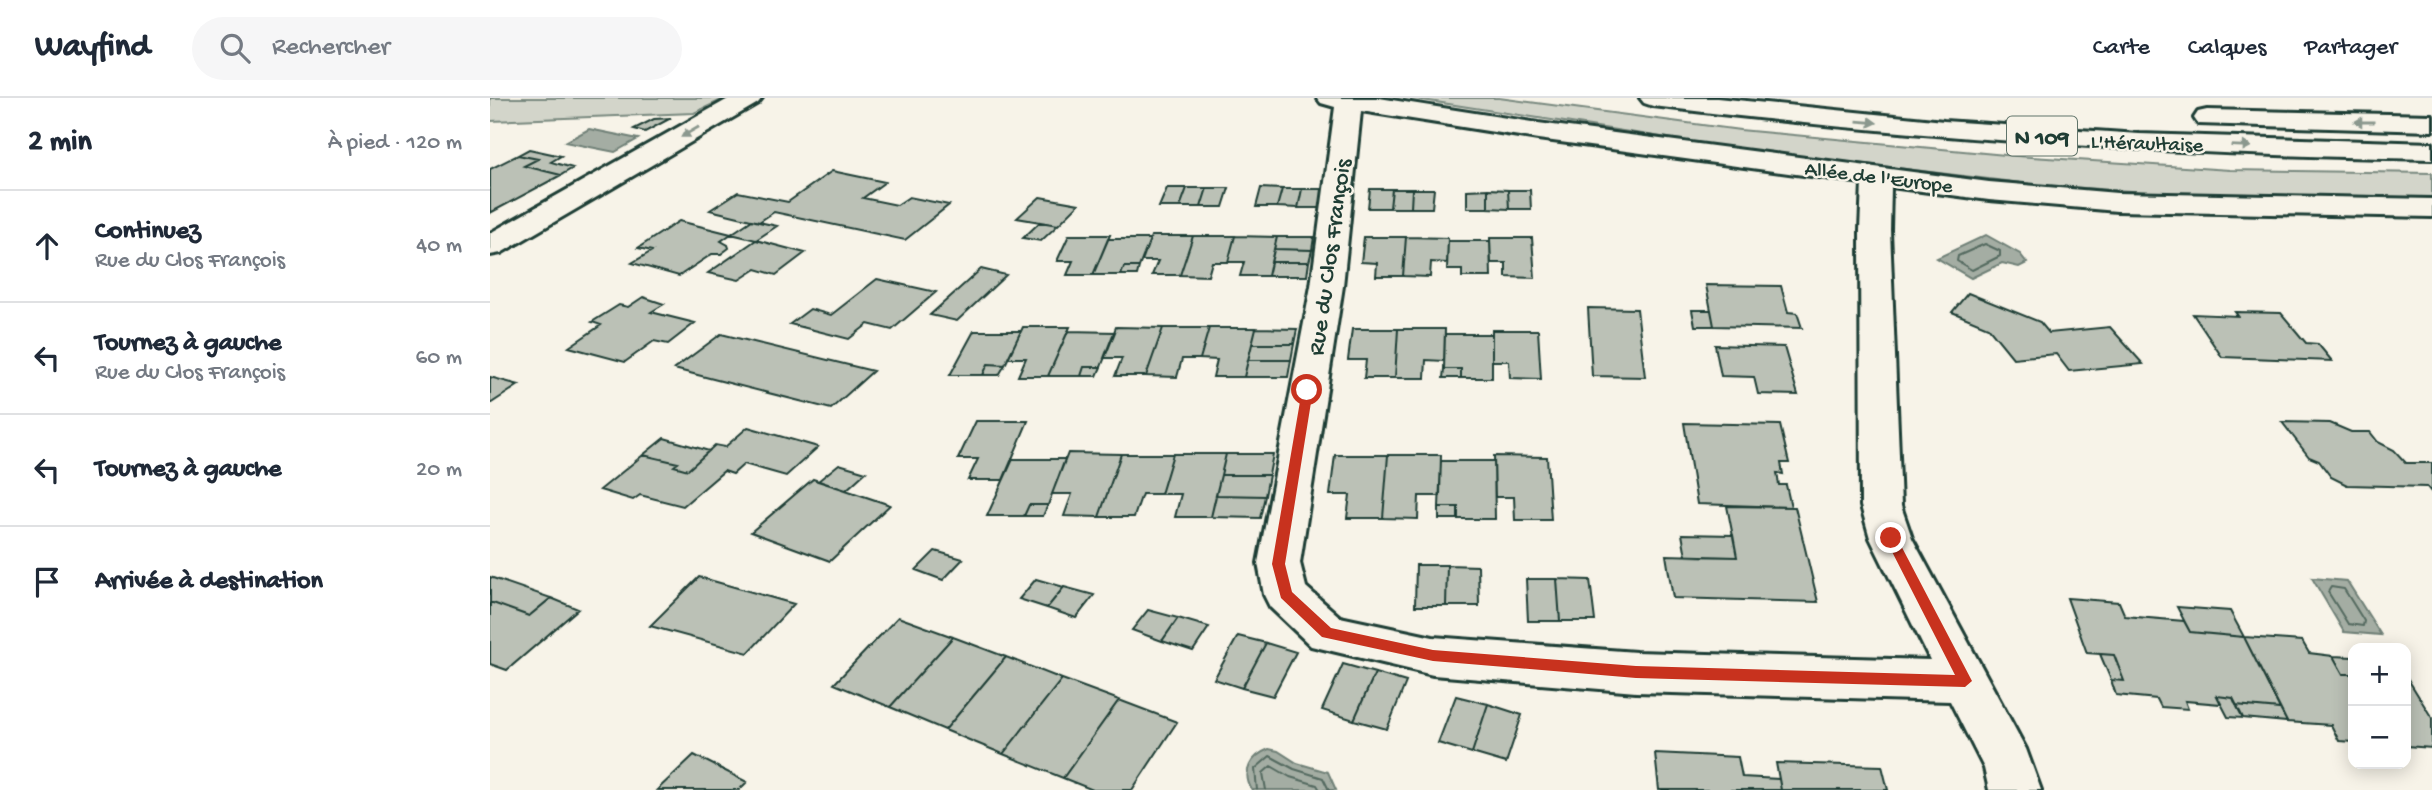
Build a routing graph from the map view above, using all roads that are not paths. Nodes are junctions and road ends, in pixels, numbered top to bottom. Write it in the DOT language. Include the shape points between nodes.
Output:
graph roads {
  1 [pos="750,98"];
  2 [pos="1653,98"];
  3 [pos="1339,100"];
  4 [pos="2185,117"];
  5 [pos="2432,123"];
  6 [pos="2432,151"];
  7 [pos="1877,176"];
  8 [pos="2432,208"];
  9 [pos="490,246"];
  10 [pos="1965,681"];
  11 [pos="2015,790"];
  1 -- 9 [label="main road, one-way"];
  2 -- 6 [label="main road, L'Héraultaise / N 109, one-way" via="2071,139"];
  3 -- 7 [label="main road, Allée de l'Europe"];
  3 -- 10 [label="main road, Rue du Clos François" via="1327,286 1279,564 1286,595 1327,633 1433,656 1636,672"];
  5 -- 4 [label="main road, L'Héraultaise, one-way"];
  7 -- 8 [label="main road, Allée de l'Europe" via="2117,202"];
  7 -- 10 [label="main road" via="1881,506 1891,538"];
  10 -- 11 [label="main road" via="2008,765"];
}
